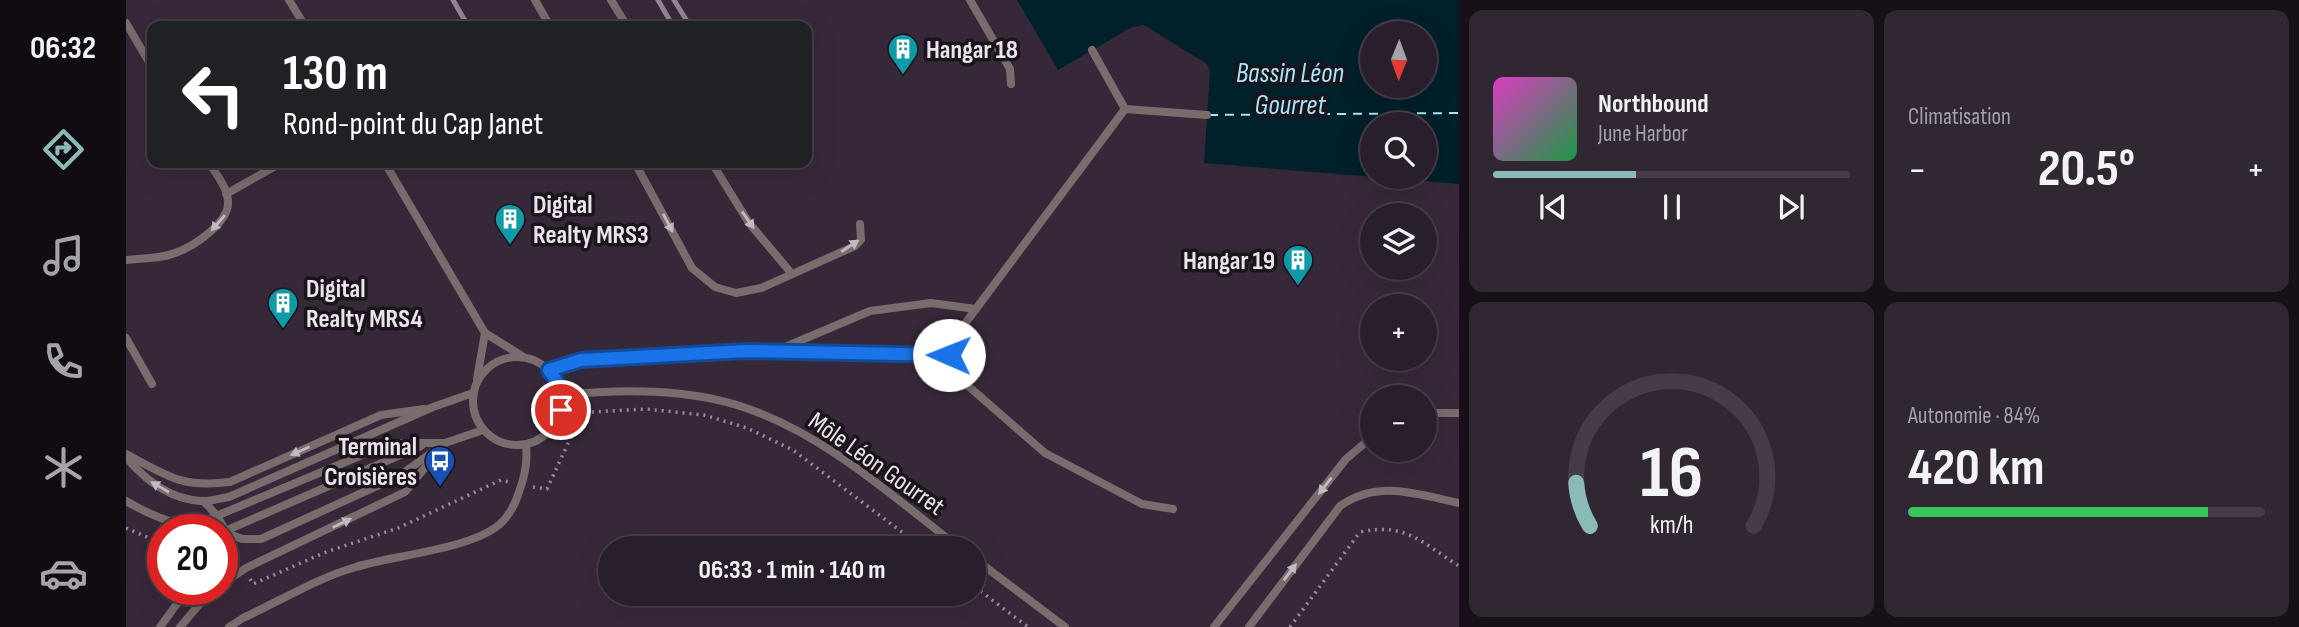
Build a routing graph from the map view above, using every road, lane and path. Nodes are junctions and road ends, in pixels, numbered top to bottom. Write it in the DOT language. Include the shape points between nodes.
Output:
graph roads {
  1 [pos="289,0"];
  2 [pos="535,0"];
  3 [pos="611,0"];
  4 [pos="970,0"];
  5 [pos="301,21"];
  6 [pos="548,21"];
  7 [pos="624,21"];
  8 [pos="126,23"];
  9 [pos="126,39"];
  10 [pos="136,41"];
  11 [pos="1092,50"];
  12 [pos="147,59"];
  13 [pos="1011,84"];
  14 [pos="1125,109"];
  15 [pos="1208,115"];
  16 [pos="212,168"];
  17 [pos="272,168"];
  18 [pos="388,168"];
  19 [pos="638,168"];
  20 [pos="715,168"];
  21 [pos="226,194"];
  22 [pos="860,224"];
  23 [pos="126,260"];
  24 [pos="792,274"];
  25 [pos="976,309"];
  26 [pos="485,333"];
  27 [pos="126,338"];
  28 [pos="775,351"];
  29 [pos="949,355"];
  30 [pos="524,357"];
  31 [pos="549,370"];
  32 [pos="476,383"];
  33 [pos="152,384"];
  34 [pos="473,393"];
  35 [pos="562,395"];
  36 [pos="433,407"];
  37 [pos="1437,413"];
  38 [pos="1459,413"];
  39 [pos="483,430"];
  40 [pos="445,443"];
  41 [pos="424,444"];
  42 [pos="526,445"];
  43 [pos="1360,447"];
  44 [pos="126,455"];
  45 [pos="522,485"];
  46 [pos="126,500"];
  47 [pos="203,501"];
  48 [pos="1459,503"];
  49 [pos="1173,509"];
  50 [pos="149,514"];
  51 [pos="217,514"];
  52 [pos="224,514"];
  53 [pos="238,524"];
  54 [pos="126,528"];
  55 [pos="907,536"];
  56 [pos="944,536"];
  57 [pos="147,537"];
  58 [pos="238,537"];
  59 [pos="1459,566"];
  60 [pos="986,567"];
  61 [pos="246,568"];
  62 [pos="238,573"];
  63 [pos="986,595"];
  64 [pos="176,605"];
  65 [pos="199,605"];
  66 [pos="160,627"];
  67 [pos="180,627"];
  68 [pos="229,627"];
  69 [pos="1028,627"];
  70 [pos="1065,627"];
  71 [pos="1214,627"];
  72 [pos="1249,627"];
  73 [pos="1290,627"];
  1 -- 5 [label="lane"];
  2 -- 6 [label="lane"];
  3 -- 7 [label="lane"];
  4 -- 13 [label="lane" via="1010,69"];
  8 -- 10 [label="lane"];
  9 -- 10 [label="lane"];
  10 -- 12 [label="lane"];
  11 -- 14 [label="lane"];
  14 -- 15 [label="lane"];
  14 -- 25 [label="lane"];
  16 -- 21 [label="lane"];
  17 -- 21 [label="lane"];
  18 -- 26 [label="lane"];
  19 -- 24 [label="lane, one-way" via="692,268 715,287 736,293"];
  20 -- 24 [label="lane, one-way" via="749,223"];
  21 -- 23 [label="lane, one-way" via="226,215 216,228 175,254"];
  24 -- 22 [label="lane, one-way" via="855,246 860,240"];
  25 -- 28 [label="lane" via="931,303 870,311"];
  25 -- 29 [label="lane" via="955,337"];
  26 -- 30 [label="lane"];
  26 -- 32 [label="lane"];
  27 -- 33 [label="lane"];
  28 -- 29 [label="lane"];
  28 -- 31 [label="lane" via="581,360"];
  29 -- 49 [label="lane" via="959,378 1045,453 1142,504"];
  30 -- 31 [label="lane"];
  30 -- 32 [label="lane" via="496,362"];
  31 -- 35 [label="lane"];
  32 -- 34 [label="lane"];
  34 -- 36 [label="lane"];
  34 -- 39 [label="lane" via="474,413"];
  35 -- 42 [label="lane" via="561,410 549,433"];
  35 -- 56 [label="lane, Môle Léon Gourret" via="612,390 682,394 746,408 831,450"];
  36 -- 44 [label="lane, one-way" via="381,415 230,482 187,484"];
  36 -- 47 [label="lane" via="229,497"];
  37 -- 38 [label="lane"];
  39 -- 40 [label="lane"];
  39 -- 42 [label="lane" via="502,443"];
  40 -- 41 [label="lane"];
  40 -- 58 [label="lane" via="399,476 261,539"];
  61 -- 40 [label="lane, one-way" via="405,492"];
  41 -- 52 [label="lane" via="391,443"];
  41 -- 53 [label="lane"];
  42 -- 45 [label="lane"];
  43 -- 71 [label="lane, one-way"];
  47 -- 44 [label="lane, one-way" via="163,490 140,474"];
  45 -- 55 [label="path" via="547,489 575,428 590,412 646,409 704,415 747,428 793,450"];
  45 -- 61 [label="path" via="500,480 398,528 326,552 253,584"];
  45 -- 68 [label="lane" via="503,521 478,537 356,567"];
  46 -- 50 [label="lane"];
  47 -- 51 [label="lane"];
  72 -- 48 [label="lane, one-way" via="1340,506 1352,498 1384,490"];
  54 -- 57 [label="path"];
  59 -- 73 [label="path" via="1402,530 1360,532"];
  60 -- 70 [label="lane"];
  61 -- 62 [label="lane"];
  63 -- 69 [label="path"];
  64 -- 66 [label="lane"];
  65 -- 67 [label="lane"];
}
